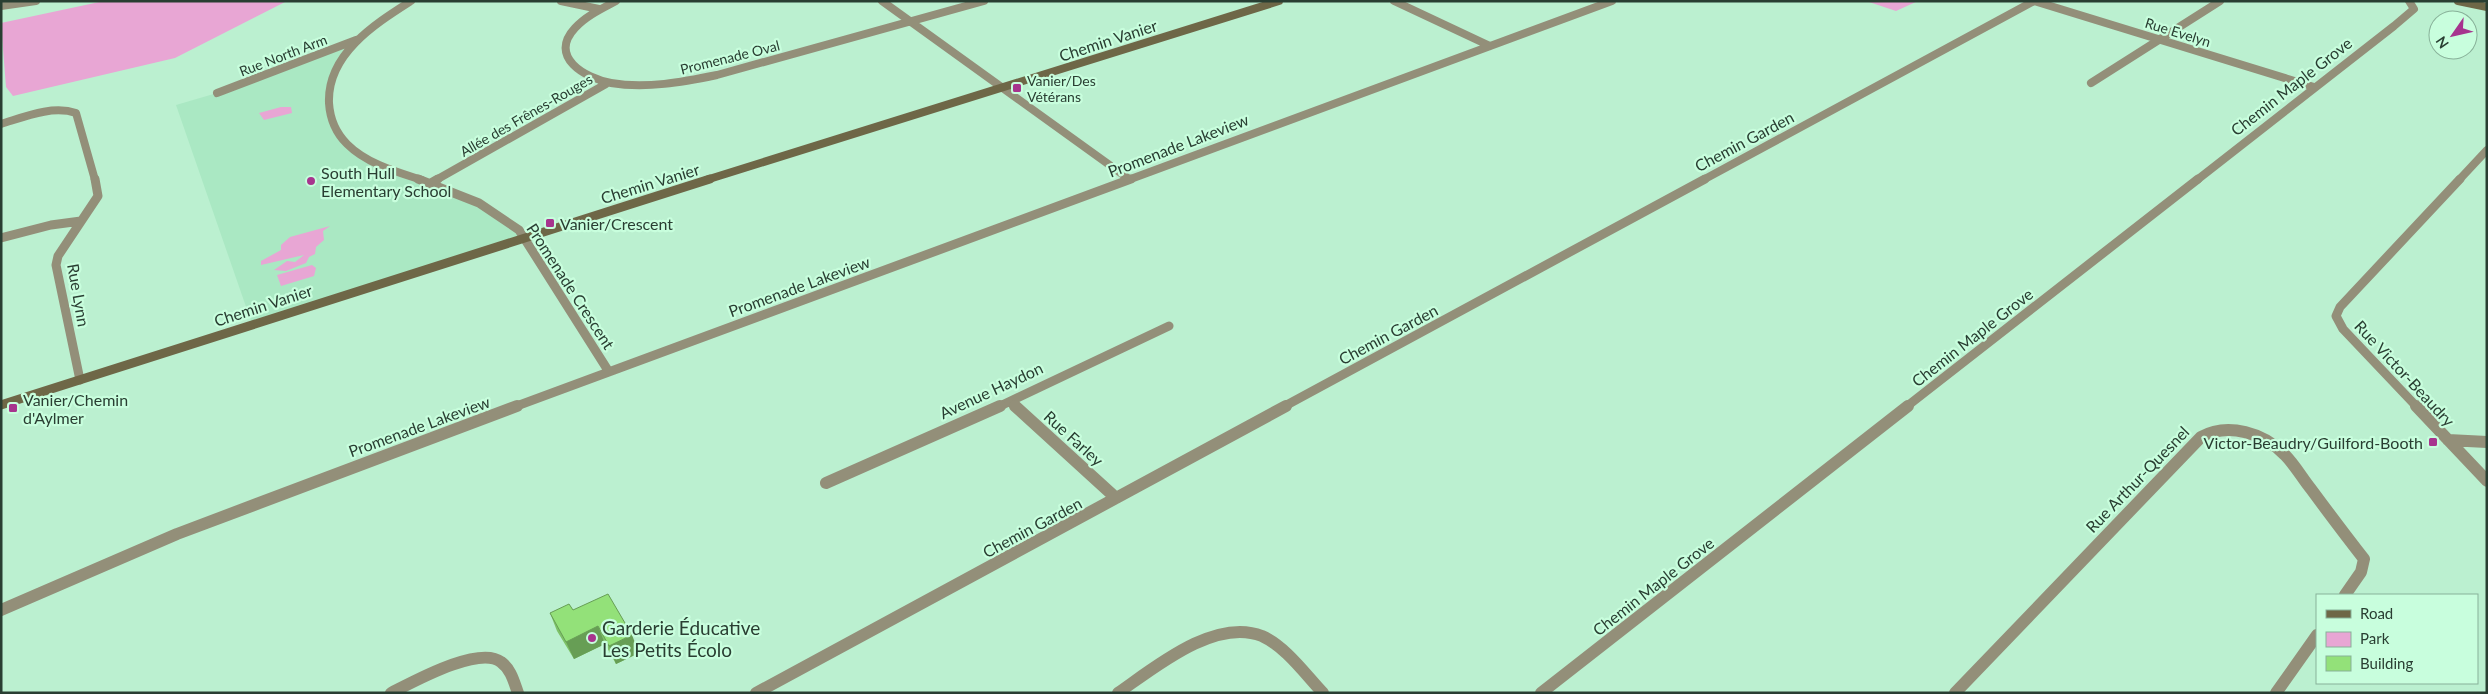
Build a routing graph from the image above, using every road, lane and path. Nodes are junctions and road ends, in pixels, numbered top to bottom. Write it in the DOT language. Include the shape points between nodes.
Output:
graph roads {
  1 [pos="36,1"];
  2 [pos="411,1"];
  3 [pos="560,1"];
  4 [pos="616,1"];
  5 [pos="882,1"];
  6 [pos="984,1"];
  7 [pos="1279,1"];
  8 [pos="1394,1"];
  9 [pos="1612,1"];
  10 [pos="2034,1"];
  11 [pos="2220,1"];
  12 [pos="2409,1"];
  13 [pos="2458,1"];
  14 [pos="1,6"];
  15 [pos="2487,7"];
  16 [pos="599,9"];
  17 [pos="910,21"];
  18 [pos="357,39"];
  19 [pos="2159,40"];
  20 [pos="1490,46"];
  21 [pos="2091,83"];
  22 [pos="606,84"];
  23 [pos="2314,87"];
  24 [pos="1004,88"];
  25 [pos="217,93"];
  26 [pos="1,124"];
  27 [pos="2487,150"];
  28 [pos="1129,179"];
  29 [pos="431,183"];
  30 [pos="81,221"];
  31 [pos="525,237"];
  32 [pos="1,238"];
  33 [pos="1169,326"];
  34 [pos="609,372"];
  35 [pos="80,380"];
  36 [pos="1010,402"];
  37 [pos="1,405"];
  38 [pos="2448,440"];
  39 [pos="2487,442"];
  40 [pos="2487,481"];
  41 [pos="826,483"];
  42 [pos="1116,498"];
  43 [pos="2346,594"];
  44 [pos="1,610"];
  45 [pos="2316,636"];
  46 [pos="391,693"];
  47 [pos="518,693"];
  48 [pos="756,693"];
  49 [pos="1118,693"];
  50 [pos="1323,693"];
  51 [pos="1541,693"];
  52 [pos="1955,693"];
  53 [pos="2276,693"];
  1 -- 14 [label="street"];
  2 -- 18 [label="street, Promenade Crescent"];
  3 -- 16 [label="street"];
  4 -- 16 [label="street, Promenade Oval"];
  5 -- 17 [label="street"];
  6 -- 17 [label="street, Promenade Oval"];
  7 -- 24 [label="street, Chemin Vanier"];
  8 -- 20 [label="street"];
  9 -- 20 [label="street, Promenade Lakeview"];
  10 -- 19 [label="street, Rue Evelyn"];
  10 -- 42 [label="street, Chemin Garden"];
  11 -- 19 [label="street"];
  12 -- 23 [label="street, Chemin Maple Grove" via="2414,8"];
  13 -- 15 [label="street"];
  16 -- 22 [label="street, Promenade Oval" via="568,34 564,48 568,62"];
  17 -- 22 [label="street, Promenade Oval" via="705,78 670,83"];
  17 -- 24 [label="street"];
  18 -- 25 [label="street, Rue North Arm"];
  18 -- 29 [label="street, Promenade Crescent" via="330,85 331,120 348,147 365,159"];
  19 -- 21 [label="street"];
  19 -- 23 [label="street, Rue Evelyn"];
  20 -- 28 [label="street, Promenade Lakeview"];
  22 -- 29 [label="street, Allée des Frênes-Rouges"];
  23 -- 51 [label="street, Chemin Maple Grove"];
  24 -- 28 [label="street"];
  24 -- 31 [label="street, Chemin Vanier"];
  26 -- 30 [label="street, Rue Lynn" via="51,112 72,110 76,113 98,189 98,196"];
  27 -- 38 [label="street, Rue Victor-Beaudry" via="2340,307 2336,316 2343,329"];
  28 -- 34 [label="street, Promenade Lakeview"];
  29 -- 31 [label="street, Promenade Crescent" via="489,207"];
  30 -- 32 [label="street"];
  30 -- 35 [label="street, Rue Lynn" via="58,256 56,265"];
  31 -- 34 [label="street, Promenade Crescent" via="526,245"];
  31 -- 35 [label="street, Chemin Vanier"];
  33 -- 36 [label="street, Avenue Haydon"];
  34 -- 44 [label="street, Promenade Lakeview" via="165,538"];
  35 -- 37 [label="street, Chemin Vanier"];
  36 -- 41 [label="street, Avenue Haydon"];
  36 -- 42 [label="street, Rue Farley"];
  38 -- 39 [label="street"];
  38 -- 40 [label="street, Rue Victor-Beaudry"];
  42 -- 48 [label="street, Chemin Garden"];
  43 -- 52 [label="street, Rue Arthur-Quesnel" via="2361,572 2364,560 2285,455 2251,434 2214,430 2200,437"];
  45 -- 53 [label="street"];
  46 -- 47 [label="street" via="458,664 486,658 498,660 507,668"];
  49 -- 50 [label="street" via="1206,639 1236,631 1262,636 1275,645"];
}
